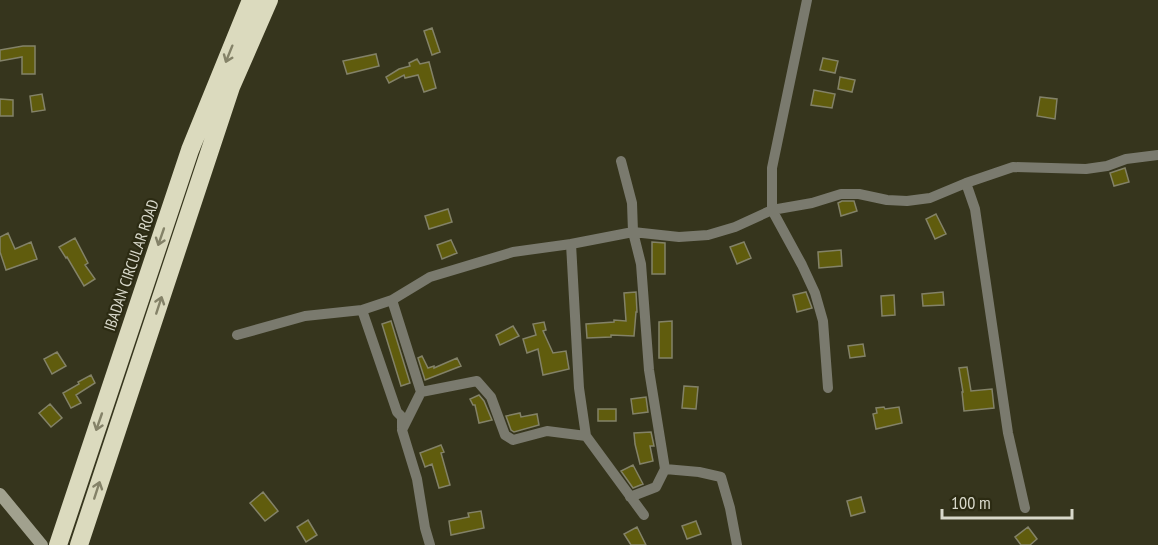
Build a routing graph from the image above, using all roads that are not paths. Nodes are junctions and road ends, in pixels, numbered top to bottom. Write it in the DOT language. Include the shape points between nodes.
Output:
graph roads {
  1 [pos="251,0"];
  2 [pos="269,0"];
  3 [pos="807,0"];
  4 [pos="1158,155"];
  5 [pos="621,161"];
  6 [pos="966,183"];
  7 [pos="772,210"];
  8 [pos="633,232"];
  9 [pos="571,244"];
  10 [pos="392,300"];
  11 [pos="362,310"];
  12 [pos="237,335"];
  13 [pos="828,388"];
  14 [pos="421,392"];
  15 [pos="402,430"];
  16 [pos="586,436"];
  17 [pos="665,469"];
  18 [pos="0,494"];
  19 [pos="630,496"];
  20 [pos="1025,508"];
  21 [pos="644,515"];
  22 [pos="42,545"];
  23 [pos="58,545"];
  24 [pos="79,545"];
  25 [pos="430,545"];
  26 [pos="737,545"];
  1 -- 23 [label="highway, IBADAN CIRCULAR ROAD, one-way" via="190,150"];
  24 -- 2 [label="highway, one-way" via="231,87"];
  3 -- 7 [label="street" via="772,168"];
  4 -- 6 [label="street" via="1086,169 1013,167"];
  5 -- 8 [label="street" via="632,203"];
  6 -- 7 [label="street" via="930,198 907,201 841,194"];
  6 -- 20 [label="street" via="975,209 1008,433"];
  7 -- 8 [label="street" via="708,234 679,237"];
  7 -- 13 [label="street" via="816,293 823,321"];
  8 -- 9 [label="street"];
  8 -- 17 [label="street" via="641,264 649,370"];
  9 -- 10 [label="street" via="513,252 429,277"];
  9 -- 16 [label="street" via="579,388"];
  10 -- 11 [label="street"];
  10 -- 14 [label="street"];
  11 -- 12 [label="street" via="305,316"];
  11 -- 15 [label="street" via="402,417"];
  14 -- 15 [label="street"];
  14 -- 16 [label="street" via="477,381 491,397 505,435 513,440 547,432"];
  15 -- 25 [label="street"];
  16 -- 19 [label="street"];
  17 -- 19 [label="street" via="656,487"];
  17 -- 26 [label="street" via="721,477"];
  18 -- 22 [label="main road"];
  19 -- 21 [label="street"];
}
